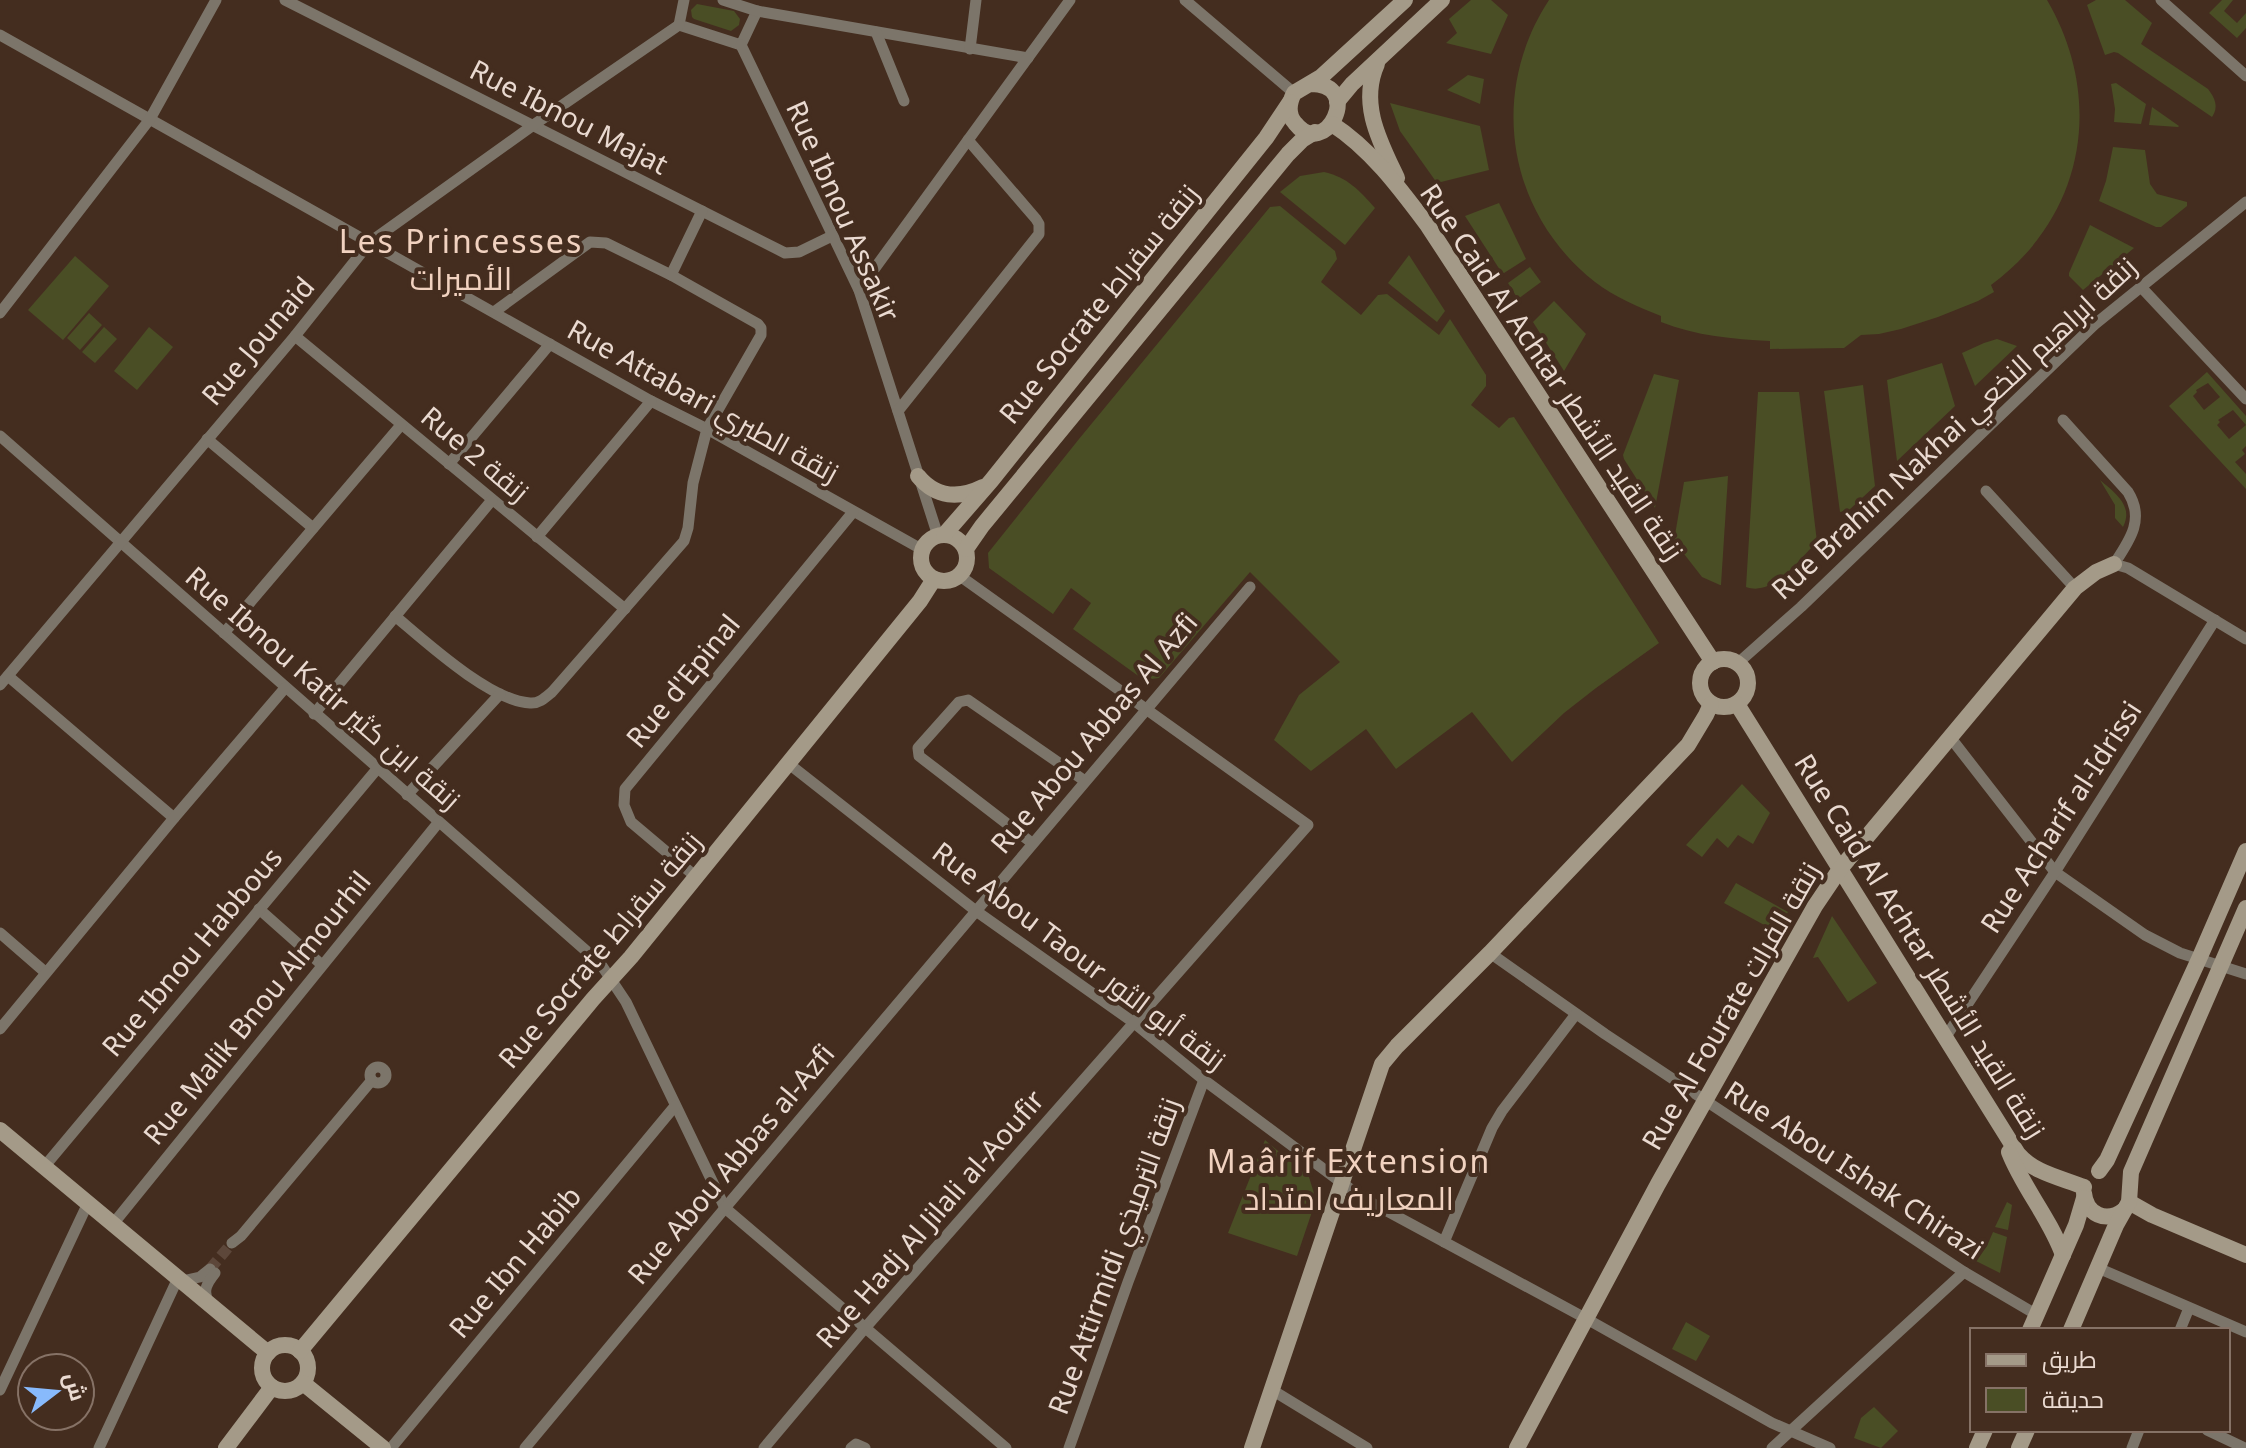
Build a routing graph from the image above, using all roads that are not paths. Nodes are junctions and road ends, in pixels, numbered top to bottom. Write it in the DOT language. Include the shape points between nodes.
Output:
graph roads {
  1 [pos="216,0"];
  2 [pos="285,0"];
  3 [pos="684,0"];
  4 [pos="723,0"];
  5 [pos="976,0"];
  6 [pos="1070,0"];
  7 [pos="1185,0"];
  8 [pos="1405,0"];
  9 [pos="1442,0"];
  10 [pos="2161,0"];
  11 [pos="757,11"];
  12 [pos="679,25"];
  13 [pos="876,32"];
  14 [pos="0,35"];
  15 [pos="741,45"];
  16 [pos="970,49"];
  17 [pos="1028,58"];
  18 [pos="1379,59"];
  19 [pos="2246,76"];
  20 [pos="1309,84"];
  21 [pos="1292,98"];
  22 [pos="904,101"];
  23 [pos="1337,102"];
  24 [pos="150,119"];
  25 [pos="1332,124"];
  26 [pos="532,126"];
  27 [pos="1315,132"];
  28 [pos="968,140"];
  29 [pos="1404,195"];
  30 [pos="2246,202"];
  31 [pos="702,211"];
  32 [pos="832,236"];
  33 [pos="370,242"];
  34 [pos="671,275"];
  35 [pos="2141,287"];
  36 [pos="859,290"];
  37 [pos="494,312"];
  38 [pos="0,313"];
  39 [pos="295,336"];
  40 [pos="550,344"];
  41 [pos="2245,397"];
  42 [pos="651,401"];
  43 [pos="898,411"];
  44 [pos="2063,420"];
  45 [pos="401,425"];
  46 [pos="707,429"];
  47 [pos="0,436"];
  48 [pos="207,439"];
  49 [pos="449,464"];
  50 [pos="918,476"];
  51 [pos="991,481"];
  52 [pos="1986,491"];
  53 [pos="492,500"];
  54 [pos="853,512"];
  55 [pos="313,528"];
  56 [pos="941,536"];
  57 [pos="537,537"];
  58 [pos="120,542"];
  59 [pos="966,549"];
  60 [pos="923,550"];
  61 [pos="2114,564"];
  62 [pos="960,576"];
  63 [pos="934,579"];
  64 [pos="1250,587"];
  65 [pos="2075,588"];
  66 [pos="625,609"];
  67 [pos="395,616"];
  68 [pos="2215,620"];
  69 [pos="224,633"];
  70 [pos="2246,639"];
  71 [pos="1713,662"];
  72 [pos="1738,663"];
  73 [pos="4,680"];
  74 [pos="285,688"];
  75 [pos="500,694"];
  76 [pos="1711,704"];
  77 [pos="1737,704"];
  78 [pos="1147,709"];
  79 [pos="314,714"];
  80 [pos="1950,737"];
  81 [pos="789,764"];
  82 [pos="377,769"];
  83 [pos="1085,781"];
  84 [pos="407,795"];
  85 [pos="174,818"];
  86 [pos="438,823"];
  87 [pos="1032,843"];
  88 [pos="2246,851"];
  89 [pos="1840,869"];
  90 [pos="2055,872"];
  91 [pos="695,876"];
  92 [pos="2246,908"];
  93 [pos="259,909"];
  94 [pos="976,911"];
  95 [pos="0,933"];
  96 [pos="1490,953"];
  97 [pos="2199,959"];
  98 [pos="322,965"];
  99 [pos="2221,965"];
  100 [pos="45,972"];
  101 [pos="2246,974"];
  102 [pos="612,978"];
  103 [pos="1576,1014"];
  104 [pos="1133,1022"];
  105 [pos="0,1029"];
  106 [pos="1945,1038"];
  107 [pos="372,1080"];
  108 [pos="1204,1080"];
  109 [pos="1706,1101"];
  110 [pos="675,1106"];
  111 [pos="0,1130"];
  112 [pos="2010,1143"];
  113 [pos="44,1167"];
  114 [pos="2099,1171"];
  115 [pos="1342,1183"];
  116 [pos="2084,1193"];
  117 [pos="2128,1199"];
  118 [pos="88,1203"];
  119 [pos="725,1208"];
  120 [pos="113,1224"];
  121 [pos="237,1242"];
  122 [pos="1444,1242"];
  123 [pos="2063,1255"];
  124 [pos="2246,1255"];
  125 [pos="2098,1268"];
  126 [pos="1964,1272"];
  127 [pos="180,1280"];
  128 [pos="209,1304"];
  129 [pos="2189,1308"];
  130 [pos="1585,1318"];
  131 [pos="2034,1322"];
  132 [pos="865,1328"];
  133 [pos="2072,1328"];
  134 [pos="2181,1328"];
  135 [pos="2246,1332"];
  136 [pos="300,1351"];
  137 [pos="268,1353"];
  138 [pos="303,1383"];
  139 [pos="272,1387"];
  140 [pos="0,1390"];
  141 [pos="1272,1390"];
  142 [pos="1789,1432"];
  143 [pos="2211,1432"];
  144 [pos="99,1448"];
  145 [pos="226,1448"];
  146 [pos="383,1448"];
  147 [pos="391,1448"];
  148 [pos="525,1448"];
  149 [pos="764,1448"];
  150 [pos="851,1448"];
  151 [pos="865,1448"];
  152 [pos="1006,1448"];
  153 [pos="1069,1448"];
  154 [pos="1252,1448"];
  155 [pos="1367,1448"];
  156 [pos="1517,1448"];
  157 [pos="1772,1448"];
  158 [pos="1830,1448"];
  159 [pos="2245,1448"];
  1 -- 24 [label="street"];
  2 -- 26 [label="street, Rue Ibnou Majat"];
  3 -- 12 [label="street"];
  4 -- 11 [label="street"];
  5 -- 16 [label="street"];
  6 -- 17 [label="street"];
  7 -- 21 [label="street"];
  8 -- 20 [label="street"];
  9 -- 18 [label="street"];
  10 -- 19 [label="street"];
  11 -- 13 [label="street"];
  11 -- 15 [label="street"];
  12 -- 15 [label="street"];
  12 -- 26 [label="street, Rue Jounaid"];
  13 -- 16 [label="street"];
  13 -- 22 [label="street"];
  14 -- 24 [label="street, Rue Attabari زنقة الطبري"];
  15 -- 32 [label="street, Rue Ibnou Assakir"];
  16 -- 17 [label="street"];
  17 -- 28 [label="street"];
  18 -- 23 [label="street"];
  18 -- 29 [label="street" via="1369,103"];
  20 -- 21 [label="street"];
  20 -- 23 [label="street" via="1322,85"];
  21 -- 27 [label="street" via="1290,115 1297,126"];
  21 -- 51 [label="street, Rue Socrate زنقة سقراط" via="1266,138"];
  23 -- 25 [label="street"];
  24 -- 33 [label="street, Rue Attabari زنقة الطبري"];
  24 -- 38 [label="street"];
  25 -- 27 [label="street"];
  25 -- 29 [label="street, Rue Caid Al Achtar زنقة القيد الأشطر"];
  26 -- 31 [label="street, Rue Ibnou Majat"];
  26 -- 33 [label="street, Rue Jounaid"];
  27 -- 59 [label="street, Rue Socrate زنقة سقراط" via="1288,154"];
  28 -- 36 [label="street"];
  28 -- 43 [label="street" via="1036,219 1039,234"];
  29 -- 71 [label="street, Rue Caid Al Achtar زنقة القيد الأشطر"];
  30 -- 35 [label="street, Rue Brahim Nakhai زنقة ابراهيم النخعي"];
  31 -- 32 [label="street, Rue Ibnou Majat" via="785,253"];
  31 -- 34 [label="street"];
  32 -- 36 [label="street, Rue Ibnou Assakir"];
  33 -- 37 [label="street, Rue Attabari زنقة الطبري"];
  33 -- 39 [label="street, Rue Jounaid"];
  34 -- 37 [label="street" via="606,243 590,242"];
  34 -- 46 [label="street" via="761,328"];
  35 -- 41 [label="street"];
  35 -- 72 [label="street, Rue Brahim Nakhai زنقة ابراهيم النخعي" via="2094,325"];
  36 -- 43 [label="street, Rue Ibnou Assakir"];
  37 -- 40 [label="street, Rue Attabari زنقة الطبري"];
  39 -- 45 [label="street, Rue 2 زنقة"];
  39 -- 48 [label="street, Rue Jounaid"];
  40 -- 42 [label="street, Rue Attabari زنقة الطبري"];
  40 -- 49 [label="street"];
  42 -- 46 [label="street, Rue Attabari زنقة الطبري"];
  42 -- 57 [label="street"];
  43 -- 50 [label="street, Rue Ibnou Assakir"];
  44 -- 61 [label="street" via="2134,504 2136,526"];
  45 -- 49 [label="street, Rue 2 زنقة"];
  45 -- 55 [label="street"];
  46 -- 54 [label="street, Rue Attabari زنقة الطبري"];
  46 -- 66 [label="street" via="687,535"];
  47 -- 58 [label="street, Rue Ibnou Katir زنقة ابن كثير"];
  48 -- 55 [label="street"];
  48 -- 58 [label="street, Rue Jounaid"];
  49 -- 53 [label="street, Rue 2 زنقة"];
  50 -- 51 [label="street" via="932,490 948,495 968,493"];
  50 -- 56 [label="street, Rue Ibnou Assakir"];
  51 -- 56 [label="street, Rue Socrate زنقة سقراط"];
  52 -- 65 [label="street"];
  53 -- 57 [label="street, Rue 2 زنقة"];
  53 -- 67 [label="street"];
  54 -- 60 [label="street, Rue Attabari زنقة الطبري"];
  54 -- 91 [label="street, Rue d'Epinal" via="625,789 631,822"];
  55 -- 69 [label="street"];
  56 -- 59 [label="street" via="954,537"];
  56 -- 60 [label="street"];
  57 -- 66 [label="street, Rue 2 زنقة"];
  58 -- 69 [label="street, Rue Ibnou Katir زنقة ابن كثير"];
  58 -- 73 [label="street, Rue Jounaid"];
  59 -- 62 [label="street" via="967,563"];
  60 -- 63 [label="street" via="924,570"];
  61 -- 65 [label="street, Rue Al Fourate زنقة الفرات"];
  61 -- 68 [label="street"];
  62 -- 63 [label="street" via="947,582"];
  62 -- 78 [label="street"];
  63 -- 81 [label="street, Rue Socrate زنقة سقراط"];
  64 -- 78 [label="street, Rue Abou Abbas Al Azfi"];
  65 -- 80 [label="street, Rue Al Fourate زنقة الفرات"];
  66 -- 75 [label="street" via="546,697 529,703"];
  67 -- 75 [label="street" via="473,679"];
  67 -- 79 [label="street"];
  68 -- 70 [label="street"];
  68 -- 90 [label="street, Rue Acharif al-Idrissi"];
  69 -- 74 [label="street, Rue Ibnou Katir زنقة ابن كثير"];
  71 -- 72 [label="street"];
  71 -- 76 [label="street" via="1703,670 1700,682"];
  72 -- 77 [label="street" via="1748,683"];
  73 -- 85 [label="street"];
  74 -- 79 [label="street, Rue Ibnou Katir زنقة ابن كثير"];
  74 -- 85 [label="street"];
  75 -- 84 [label="street"];
  76 -- 77 [label="street"];
  76 -- 96 [label="street" via="1688,745"];
  77 -- 89 [label="street, Rue Caid Al Achtar زنقة القيد الأشطر"];
  78 -- 83 [label="street, Rue Abou Abbas Al Azfi"];
  78 -- 104 [label="street, Rue Hadj Al Jilali al-Aoufir" via="1308,825"];
  79 -- 82 [label="street, Rue Ibnou Katir زنقة ابن كثير"];
  80 -- 89 [label="street, Rue Al Fourate زنقة الفرات"];
  80 -- 90 [label="street"];
  81 -- 91 [label="street, Rue Socrate زنقة سقراط"];
  81 -- 94 [label="street, Rue Abou Taour زنقة أبو الثور"];
  82 -- 84 [label="street, Rue Ibnou Katir زنقة ابن كثير"];
  82 -- 93 [label="street, Rue Ibnou Habbous"];
  83 -- 87 [label="street, Rue Abou Abbas Al Azfi"];
  83 -- 87 [label="street" via="968,700 959,702 918,748 919,756"];
  84 -- 86 [label="street, Rue Ibnou Katir زنقة ابن كثير"];
  85 -- 100 [label="street"];
  86 -- 98 [label="street, Rue Malik Bnou Almourhil"];
  86 -- 102 [label="street, Rue Ibnou Katir زنقة ابن كثير"];
  87 -- 94 [label="street, Rue Abou Abbas Al Azfi"];
  88 -- 97 [label="street"];
  89 -- 106 [label="street, Rue Caid Al Achtar زنقة القيد الأشطر"];
  89 -- 109 [label="street, Rue Al Fourate زنقة الفرات"];
  90 -- 97 [label="street" via="2145,935"];
  90 -- 106 [label="street, Rue Acharif al-Idrissi"];
  91 -- 102 [label="street, Rue Socrate زنقة سقراط"];
  92 -- 99 [label="street"];
  93 -- 98 [label="street"];
  93 -- 113 [label="street, Rue Ibnou Habbous"];
  94 -- 104 [label="street, Rue Abou Taour زنقة أبو الثور"];
  94 -- 119 [label="street, Rue Abou Abbas al-Azfi"];
  95 -- 100 [label="street"];
  96 -- 103 [label="street, Rue Abou Ishak Chirazi"];
  96 -- 115 [label="street" via="1382,1064"];
  97 -- 99 [label="street"];
  97 -- 114 [label="street"];
  98 -- 120 [label="street, Rue Malik Bnou Almourhil"];
  99 -- 101 [label="street"];
  99 -- 117 [label="street" via="2131,1172"];
  100 -- 105 [label="street"];
  102 -- 110 [label="street, Rue Ibnou Katir زنقة ابن كثير"];
  102 -- 136 [label="street, Rue Socrate زنقة سقراط"];
  103 -- 109 [label="street, Rue Abou Ishak Chirazi"];
  103 -- 122 [label="street" via="1492,1128"];
  104 -- 108 [label="street, Rue Abou Taour زنقة أبو الثور"];
  104 -- 132 [label="street, Rue Hadj Al Jilali al-Aoufir"];
  106 -- 112 [label="street, Rue Caid Al Achtar زنقة القيد الأشطر"];
  107 -- 121 [label="street"];
  108 -- 115 [label="street, Rue Abou Taour زنقة أبو الثور"];
  108 -- 153 [label="street, Rue Attirmidi زنقة الترميذي"];
  109 -- 126 [label="street, Rue Abou Ishak Chirazi"];
  109 -- 130 [label="street, Rue Al Fourate زنقة الفرات"];
  110 -- 119 [label="street, Rue Ibnou Katir زنقة ابن كثير"];
  110 -- 147 [label="street, Rue Ibn Habib"];
  111 -- 113 [label="street"];
  112 -- 116 [label="street, Rue Caid Al Achtar زنقة القيد الأشطر" via="2031,1165"];
  112 -- 123 [label="street" via="2009,1154"];
  113 -- 118 [label="street"];
  114 -- 116 [label="street"];
  114 -- 117 [label="street" via="2123,1177"];
  115 -- 122 [label="street, Rue Abou Taour زنقة أبو الثور"];
  115 -- 141 [label="street"];
  116 -- 117 [label="street" via="2090,1210 2100,1216 2112,1217"];
  116 -- 123 [label="street"];
  117 -- 124 [label="street" via="2152,1215"];
  117 -- 125 [label="street"];
  118 -- 120 [label="street"];
  118 -- 140 [label="street"];
  119 -- 132 [label="street"];
  119 -- 148 [label="street, Rue Abou Abbas al-Azfi"];
  120 -- 127 [label="street"];
  122 -- 130 [label="street, Rue Abou Taour زنقة أبو الثور"];
  123 -- 131 [label="street"];
  125 -- 129 [label="street"];
  125 -- 133 [label="street"];
  126 -- 131 [label="street, Rue Abou Ishak Chirazi"];
  126 -- 142 [label="street"];
  127 -- 128 [label="street"];
  127 -- 128 [label="street" via="212,1271 205,1295"];
  127 -- 144 [label="street"];
  128 -- 137 [label="street"];
  129 -- 134 [label="street"];
  129 -- 135 [label="street"];
  130 -- 142 [label="street, Rue Abou Taour زنقة أبو الثور"];
  130 -- 156 [label="street, Rue Al Fourate زنقة الفرات"];
  132 -- 149 [label="street, Rue Hadj Al Jilali al-Aoufir"];
  132 -- 152 [label="street"];
  136 -- 137 [label="street" via="284,1345"];
  136 -- 138 [label="street" via="308,1366"];
  137 -- 139 [label="street" via="262,1371"];
  138 -- 139 [label="street" via="289,1391"];
  138 -- 146 [label="street"];
  139 -- 145 [label="street"];
  141 -- 154 [label="street"];
  141 -- 155 [label="street"];
  142 -- 157 [label="street"];
  142 -- 158 [label="street, Rue Abou Taour زنقة أبو الثور"];
  143 -- 159 [label="street"];
  150 -- 151 [label="street"];
}
